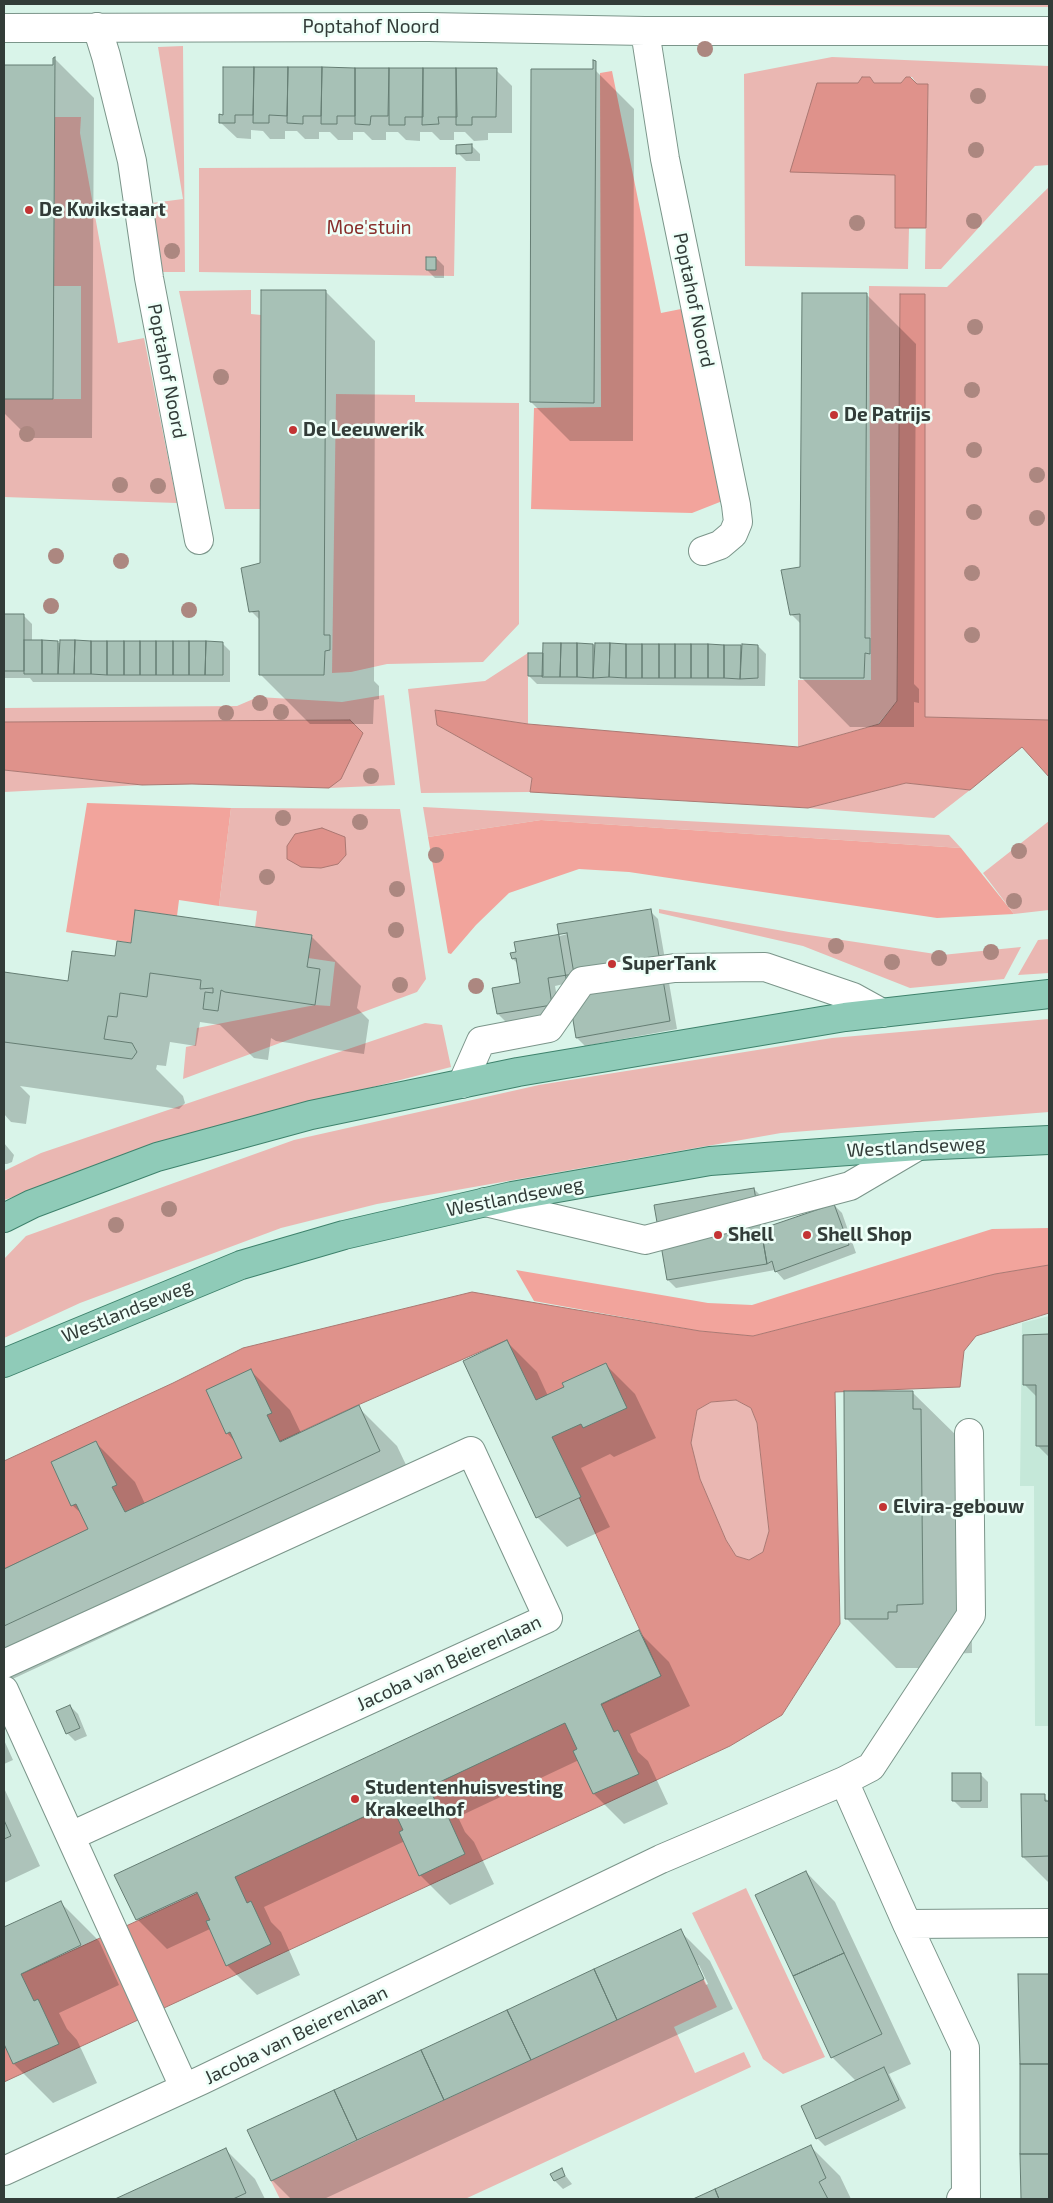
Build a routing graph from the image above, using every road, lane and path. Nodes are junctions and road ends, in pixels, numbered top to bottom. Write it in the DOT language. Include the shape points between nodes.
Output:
graph roads {
  1 [pos="97,27"];
  2 [pos="4,28"];
  3 [pos="645,30"];
  4 [pos="1049,31"];
  5 [pos="199,540"];
  6 [pos="703,551"];
  7 [pos="1049,994"];
  8 [pos="882,1013"];
  9 [pos="462,1084"];
  10 [pos="1049,1140"];
  11 [pos="918,1146"];
  12 [pos="485,1202"];
  13 [pos="4,1218"];
  14 [pos="4,1363"];
  15 [pos="969,1433"];
  16 [pos="4,1664"];
  17 [pos="4,1690"];
  18 [pos="844,1781"];
  19 [pos="71,1836"];
  20 [pos="1049,1923"];
  21 [pos="907,1924"];
  22 [pos="184,2087"];
  23 [pos="4,2171"];
  24 [pos="961,2199"];
  1 -- 2 [label="street, Poptahof Noord"];
  1 -- 3 [label="street, Poptahof Noord"];
  1 -- 5 [label="street, Poptahof Noord" via="132,161 149,278"];
  3 -- 4 [label="street, Poptahof Noord"];
  3 -- 6 [label="street, Poptahof Noord" via="665,158 738,522 733,534 720,545"];
  7 -- 8 [label="main road"];
  8 -- 9 [label="main road"];
  8 -- 9 [label="street" via="853,997 765,967 675,968 582,981 549,1028 481,1041"];
  9 -- 13 [label="main road" via="311,1116 157,1157 32,1204"];
  10 -- 11 [label="main road, Westlandseweg"];
  11 -- 12 [label="main road, Westlandseweg" via="710,1161"];
  11 -- 12 [label="street" via="850,1186 645,1240"];
  12 -- 14 [label="main road, Westlandseweg" via="344,1235 241,1265"];
  15 -- 18 [label="street, Jacoba van Beierenlaan" via="971,1615 871,1767"];
  16 -- 19 [label="street, Jacoba van Beierenlaan" via="471,1451 548,1618"];
  17 -- 19 [label="street, Jacoba van Beierenlaan"];
  18 -- 21 [label="street"];
  18 -- 22 [label="street, Jacoba van Beierenlaan" via="661,1859"];
  19 -- 22 [label="street, Jacoba van Beierenlaan"];
  20 -- 21 [label="street"];
  21 -- 24 [label="street" via="965,2048 966,2197"];
  22 -- 23 [label="street, Jacoba van Beierenlaan"];
}
